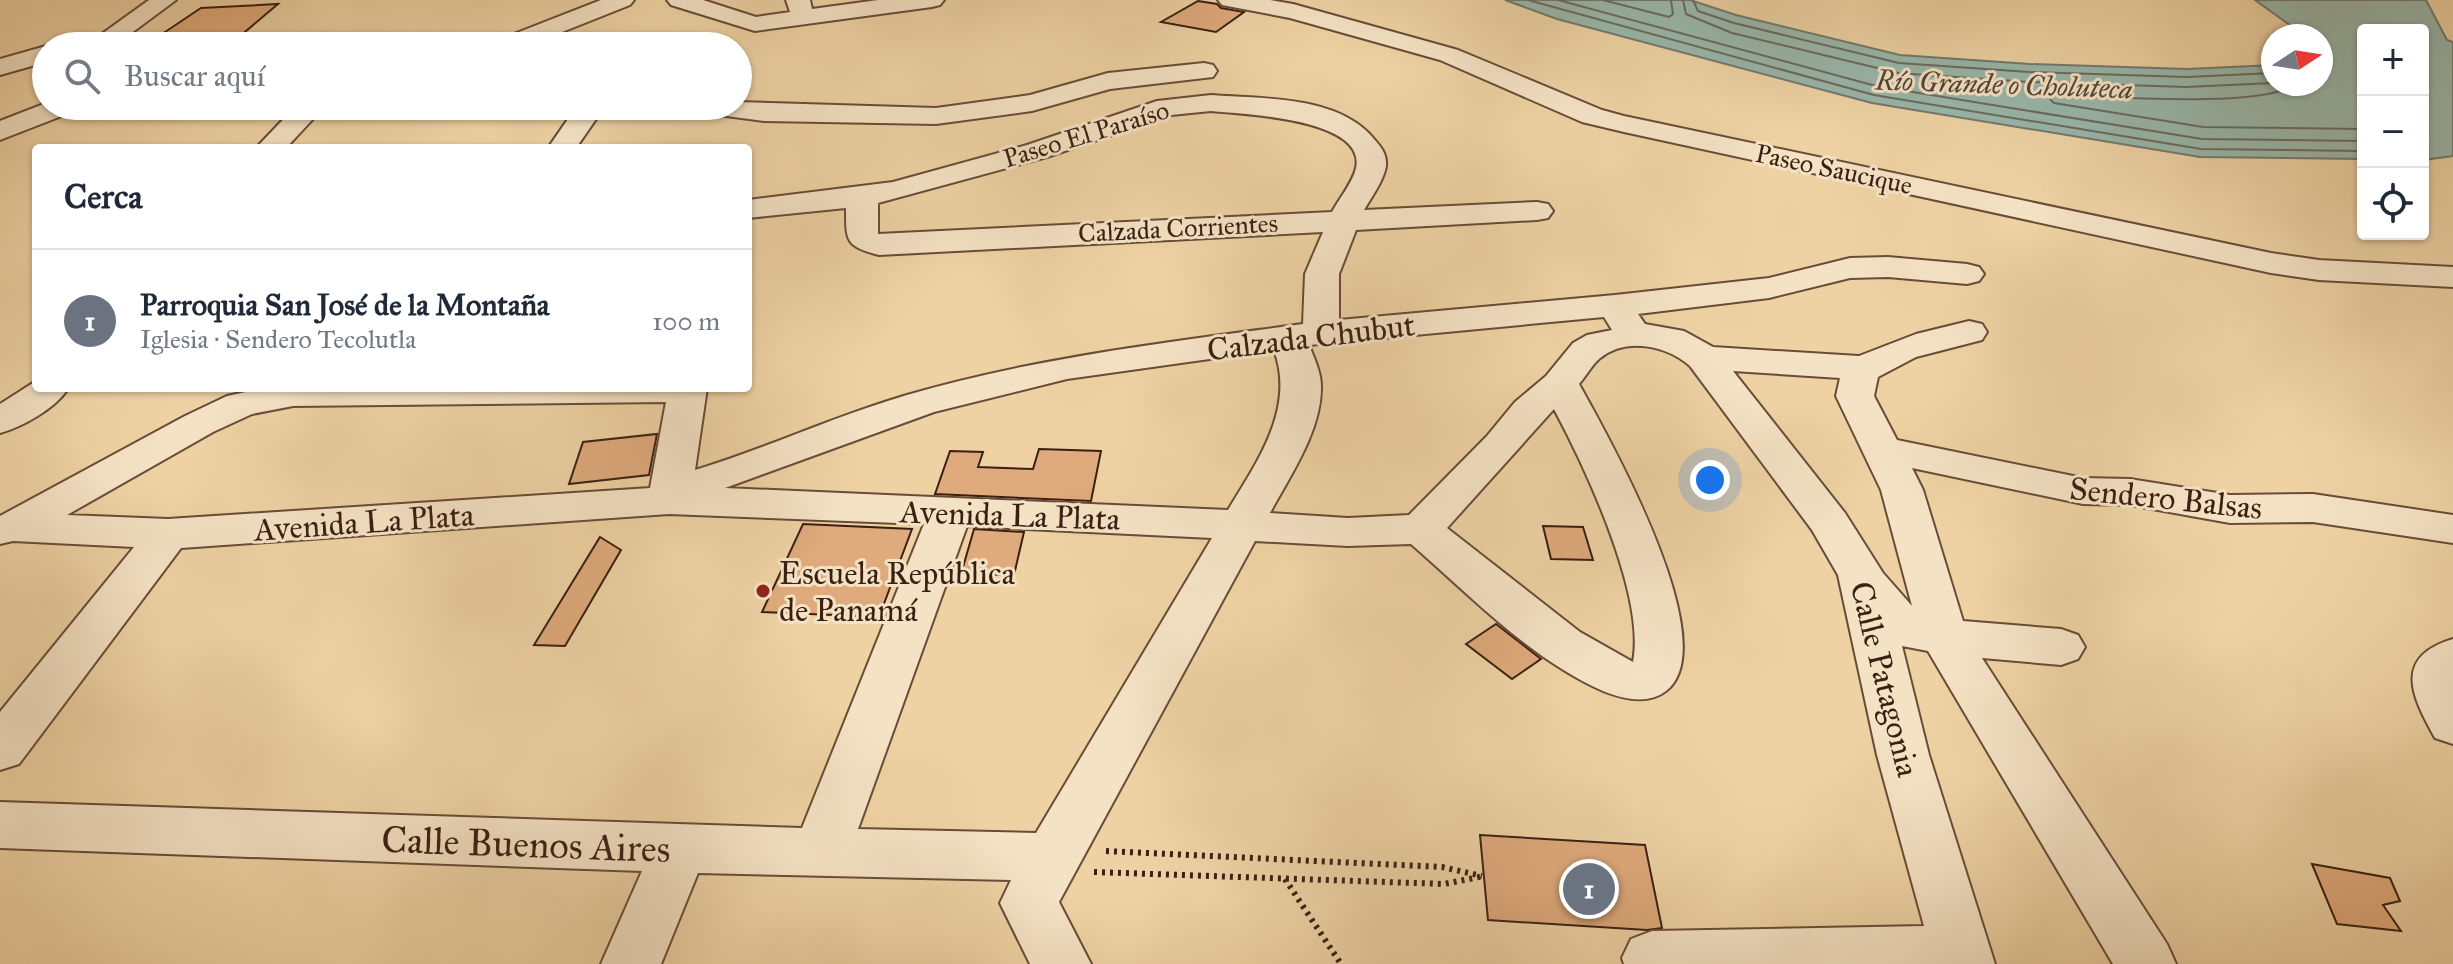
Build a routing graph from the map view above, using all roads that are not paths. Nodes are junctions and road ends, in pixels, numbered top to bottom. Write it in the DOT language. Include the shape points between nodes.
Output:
graph roads {
  1 [pos="164,0"];
  2 [pos="622,0"];
  3 [pos="679,0"];
  4 [pos="932,0"];
  5 [pos="1230,0"];
  6 [pos="800,8"];
  7 [pos="118,32"];
  8 [pos="541,32"];
  9 [pos="32,58"];
  10 [pos="0,67"];
  11 [pos="1204,71"];
  12 [pos="752,110"];
  13 [pos="32,118"];
  14 [pos="297,120"];
  15 [pos="581,120"];
  16 [pos="0,131"];
  17 [pos="274,144"];
  18 [pos="565,144"];
  19 [pos="862,197"];
  20 [pos="752,209"];
  21 [pos="1537,211"];
  22 [pos="1344,219"];
  23 [pos="1967,274"];
  24 [pos="2453,277"];
  25 [pos="1624,321"];
  26 [pos="1969,332"];
  27 [pos="1304,335"];
  28 [pos="1703,358"];
  29 [pos="1866,368"];
  30 [pos="1560,384"];
  31 [pos="45,392"];
  32 [pos="451,392"];
  33 [pos="687,392"];
  34 [pos="0,421"];
  35 [pos="1881,449"];
  36 [pos="670,496"];
  37 [pos="950,513"];
  38 [pos="1239,526"];
  39 [pos="7,529"];
  40 [pos="1421,529"];
  41 [pos="2453,529"];
  42 [pos="168,534"];
  43 [pos="1861,575"];
  44 [pos="1944,637"];
  45 [pos="2061,647"];
  46 [pos="2453,657"];
  47 [pos="2453,724"];
  48 [pos="0,749"];
  49 [pos="0,825"];
  50 [pos="680,849"];
  51 [pos="821,852"];
  52 [pos="1051,859"];
  53 [pos="1963,958"];
  54 [pos="1654,961"];
  55 [pos="631,964"];
  56 [pos="1061,964"];
  57 [pos="2146,964"];
  1 -- 7 [label="street"];
  2 -- 8 [label="street"];
  3 -- 6 [label="street" via="755,24"];
  4 -- 6 [label="street"];
  5 -- 24 [label="street, Paseo Saucique" via="1293,11 1449,55 1613,121 2271,263"];
  9 -- 10 [label="street"];
  11 -- 12 [label="street" via="1108,81 1032,103 936,116"];
  13 -- 16 [label="street"];
  14 -- 17 [label="street"];
  15 -- 18 [label="street"];
  19 -- 20 [label="street, Paseo El Paraíso"];
  19 -- 22 [label="street, Calzada Corrientes" via="862,236 879,245"];
  19 -- 22 [label="street, Paseo El Paraíso" via="953,176 1167,107 1211,103 1325,118 1358,138 1370,153 1371,168"];
  21 -- 22 [label="street, Calzada Corrientes"];
  22 -- 27 [label="street, Paseo El Paraíso"];
  23 -- 25 [label="street, Calzada Chubut" via="1850,268"];
  25 -- 27 [label="street, Calzada Chubut"];
  25 -- 28 [label="street, Calle Patagonia" via="1685,342"];
  25 -- 30 [label="street" via="1586,351"];
  26 -- 29 [label="street" via="1918,343"];
  27 -- 36 [label="street, Calzada Chubut" via="1067,368 972,389 891,413"];
  27 -- 38 [label="street, Paseo El Paraíso" via="1296,414 1269,477"];
  28 -- 29 [label="street"];
  28 -- 43 [label="street, Calle Patagonia" via="1830,523"];
  29 -- 35 [label="street" via="1860,371 1855,396"];
  30 -- 40 [label="street" via="1529,410"];
  30 -- 40 [label="street" via="1613,483 1637,546 1660,633 1654,678 1629,681 1574,653"];
  31 -- 34 [label="street"];
  32 -- 39 [label="street" via="293,394 241,404"];
  33 -- 36 [label="street"];
  35 -- 41 [label="street, Sendero Balsas" via="2083,491 2130,492 2230,509 2313,508"];
  35 -- 44 [label="street" via="1902,490"];
  36 -- 37 [label="street, Avenida La Plata"];
  36 -- 42 [label="street, Avenida La Plata"];
  37 -- 38 [label="street, Avenida La Plata"];
  37 -- 51 [label="street"];
  38 -- 40 [label="street, Avenida La Plata" via="1348,532"];
  38 -- 52 [label="street, Paseo El Paraíso"];
  39 -- 42 [label="street, Avenida La Plata"];
  42 -- 48 [label="street"];
  43 -- 44 [label="street" via="1905,630"];
  43 -- 53 [label="street, Calle Patagonia" via="1903,755"];
  44 -- 45 [label="street"];
  44 -- 57 [label="street"];
  46 -- 47 [label="street" via="2439,665 2437,686"];
  49 -- 50 [label="street, Calle Buenos Aires"];
  50 -- 51 [label="street, Calle Buenos Aires"];
  50 -- 55 [label="street"];
  51 -- 52 [label="street, Calle Buenos Aires"];
  52 -- 56 [label="street, Paseo El Paraíso" via="1029,903"];
  53 -- 54 [label="street"];
}
